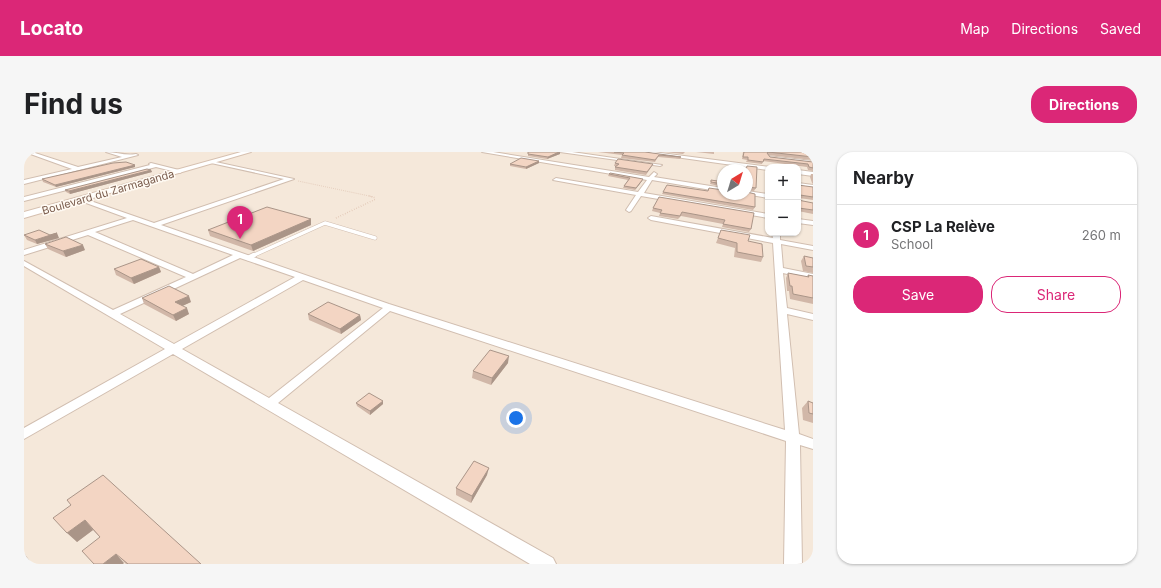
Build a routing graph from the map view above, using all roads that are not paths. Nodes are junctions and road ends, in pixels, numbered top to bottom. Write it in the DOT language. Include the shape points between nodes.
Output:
graph roads {
  1 [pos="27,152"];
  2 [pos="108,152"];
  3 [pos="238,152"];
  4 [pos="248,152"];
  5 [pos="484,152"];
  6 [pos="562,152"];
  7 [pos="642,152"];
  8 [pos="125,154"];
  9 [pos="135,154"];
  10 [pos="667,154"];
  11 [pos="769,154"];
  12 [pos="143,157"];
  13 [pos="149,159"];
  14 [pos="214,162"];
  15 [pos="813,162"];
  16 [pos="157,165"];
  17 [pos="660,165"];
  18 [pos="765,166"];
  19 [pos="79,169"];
  20 [pos="184,169"];
  21 [pos="801,172"];
  22 [pos="813,174"];
  23 [pos="651,179"];
  24 [pos="556,180"];
  25 [pos="24,182"];
  26 [pos="801,185"];
  27 [pos="24,186"];
  28 [pos="813,187"];
  29 [pos="717,189"];
  30 [pos="46,193"];
  31 [pos="640,194"];
  32 [pos="753,194"];
  33 [pos="765,196"];
  34 [pos="24,199"];
  35 [pos="80,200"];
  36 [pos="629,210"];
  37 [pos="24,212"];
  38 [pos="765,215"];
  39 [pos="24,216"];
  40 [pos="132,218"];
  41 [pos="652,218"];
  42 [pos="801,221"];
  43 [pos="813,223"];
  44 [pos="154,225"];
  45 [pos="88,232"];
  46 [pos="776,237"];
  47 [pos="375,238"];
  48 [pos="813,248"];
  49 [pos="24,253"];
  50 [pos="244,257"];
  51 [pos="24,263"];
  52 [pos="779,270"];
  53 [pos="194,277"];
  54 [pos="301,277"];
  55 [pos="813,277"];
  56 [pos="388,307"];
  57 [pos="782,310"];
  58 [pos="112,314"];
  59 [pos="813,317"];
  60 [pos="174,349"];
  61 [pos="269,404"];
  62 [pos="24,434"];
  63 [pos="793,438"];
  64 [pos="813,444"];
  65 [pos="547,564"];
  66 [pos="793,564"];
  1 -- 19 [label="street"];
  2 -- 8 [label="street"];
  3 -- 20 [label="main road"];
  4 -- 14 [label="main road"];
  5 -- 23 [label="street"];
  6 -- 17 [label="street"];
  7 -- 10 [label="street"];
  8 -- 9 [label="street"];
  8 -- 16 [label="street"];
  8 -- 19 [label="street"];
  9 -- 12 [label="street"];
  10 -- 17 [label="street"];
  10 -- 18 [label="street"];
  11 -- 15 [label="street"];
  13 -- 20 [label="street"];
  14 -- 20 [label="main road"];
  14 -- 44 [label="street" via="291,179"];
  16 -- 20 [label="street"];
  16 -- 30 [label="street"];
  17 -- 23 [label="street"];
  19 -- 25 [label="street"];
  20 -- 35 [label="main road, Boulevard du Zarmaganda"];
  20 -- 37 [label="main road, Boulevard du Zarmaganda"];
  21 -- 22 [label="street"];
  23 -- 29 [label="street"];
  23 -- 31 [label="street"];
  24 -- 31 [label="street"];
  26 -- 28 [label="street"];
  27 -- 30 [label="street"];
  30 -- 34 [label="street"];
  31 -- 36 [label="street"];
  31 -- 38 [label="street"];
  32 -- 33 [label="street"];
  35 -- 39 [label="main road, Boulevard du Zarmaganda"];
  35 -- 40 [label="street"];
  40 -- 44 [label="street"];
  40 -- 45 [label="street"];
  41 -- 46 [label="street"];
  42 -- 43 [label="street"];
  44 -- 50 [label="street"];
  45 -- 49 [label="street"];
  45 -- 53 [label="street"];
  46 -- 48 [label="street"];
  46 -- 52 [label="street"];
  47 -- 50 [label="lane" via="324,223"];
  50 -- 53 [label="street"];
  50 -- 54 [label="street"];
  51 -- 58 [label="street"];
  52 -- 55 [label="street"];
  52 -- 57 [label="street"];
  53 -- 58 [label="street"];
  54 -- 56 [label="street"];
  54 -- 60 [label="street"];
  56 -- 61 [label="street"];
  56 -- 63 [label="street"];
  57 -- 59 [label="street"];
  57 -- 63 [label="street"];
  58 -- 60 [label="street"];
  60 -- 61 [label="street"];
  60 -- 62 [label="street"];
  61 -- 65 [label="street"];
  63 -- 64 [label="street"];
  63 -- 66 [label="street"];
}
